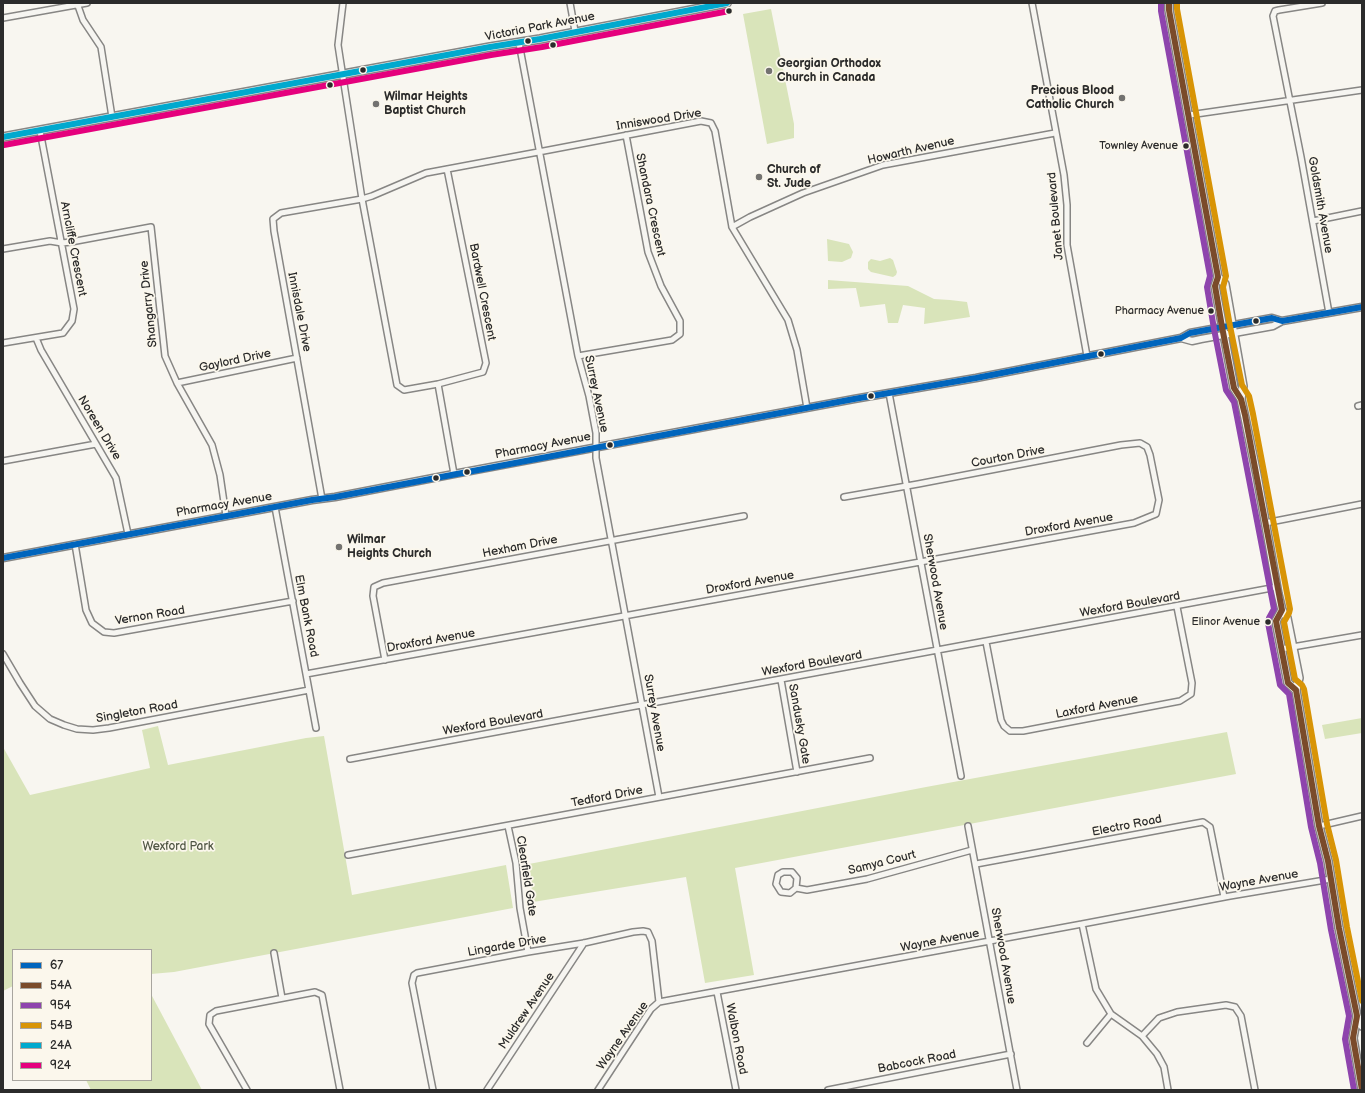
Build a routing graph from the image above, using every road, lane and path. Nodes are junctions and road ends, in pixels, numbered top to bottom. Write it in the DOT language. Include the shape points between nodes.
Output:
graph roads {
  1 [pos="87,3"];
  2 [pos="343,3"];
  3 [pos="570,3"];
  4 [pos="728,3"];
  5 [pos="1032,3"];
  6 [pos="1165,3"];
  7 [pos="1322,3"];
  8 [pos="77,4"];
  9 [pos="1169,7"];
  10 [pos="3,18"];
  11 [pos="575,31"];
  12 [pos="519,42"];
  13 [pos="342,74"];
  14 [pos="1362,90"];
  15 [pos="1290,100"];
  16 [pos="1189,114"];
  17 [pos="112,117"];
  18 [pos="40,131"];
  19 [pos="1055,133"];
  20 [pos="626,135"];
  21 [pos="3,138"];
  22 [pos="539,152"];
  23 [pos="447,169"];
  24 [pos="362,199"];
  25 [pos="1362,211"];
  26 [pos="1312,221"];
  27 [pos="732,227"];
  28 [pos="62,243"];
  29 [pos="3,249"];
  30 [pos="1218,277"];
  31 [pos="1362,307"];
  32 [pos="1329,313"];
  33 [pos="1282,321"];
  34 [pos="1232,326"];
  35 [pos="1222,327"];
  36 [pos="1234,334"];
  37 [pos="1224,335"];
  38 [pos="36,338"];
  39 [pos="1181,338"];
  40 [pos="3,343"];
  41 [pos="578,356"];
  42 [pos="1087,356"];
  43 [pos="298,358"];
  44 [pos="177,383"];
  45 [pos="438,384"];
  46 [pos="889,393"];
  47 [pos="1241,399"];
  48 [pos="807,408"];
  49 [pos="96,444"];
  50 [pos="596,447"];
  51 [pos="3,461"];
  52 [pos="454,474"];
  53 [pos="1154,474"];
  54 [pos="907,485"];
  55 [pos="844,497"];
  56 [pos="322,499"];
  57 [pos="1362,504"];
  58 [pos="275,507"];
  59 [pos="226,516"];
  60 [pos="744,516"];
  61 [pos="1265,523"];
  62 [pos="128,534"];
  63 [pos="611,540"];
  64 [pos="75,544"];
  65 [pos="3,558"];
  66 [pos="921,561"];
  67 [pos="1277,587"];
  68 [pos="293,600"];
  69 [pos="1177,607"];
  70 [pos="1282,610"];
  71 [pos="625,616"];
  72 [pos="1362,635"];
  73 [pos="986,642"];
  74 [pos="1292,647"];
  75 [pos="1281,649"];
  76 [pos="937,651"];
  77 [pos="3,654"];
  78 [pos="385,660"];
  79 [pos="306,674"];
  80 [pos="781,680"];
  81 [pos="309,690"];
  82 [pos="1296,690"];
  83 [pos="642,705"];
  84 [pos="316,728"];
  85 [pos="870,758"];
  86 [pos="350,759"];
  87 [pos="797,772"];
  88 [pos="961,776"];
  89 [pos="659,797"];
  90 [pos="1362,816"];
  91 [pos="508,826"];
  92 [pos="968,826"];
  93 [pos="1319,826"];
  94 [pos="972,850"];
  95 [pos="348,855"];
  96 [pos="976,864"];
  97 [pos="1331,879"];
  98 [pos="796,888"];
  99 [pos="1224,897"];
  100 [pos="1082,924"];
  101 [pos="990,941"];
  102 [pos="584,943"];
  103 [pos="528,952"];
  104 [pos="274,953"];
  105 [pos="717,992"];
  106 [pos="282,998"];
  107 [pos="659,1002"];
  108 [pos="1111,1014"];
  109 [pos="1360,1016"];
  110 [pos="1362,1026"];
  111 [pos="1142,1036"];
  112 [pos="1087,1043"];
  113 [pos="1011,1054"];
  114 [pos="247,1090"];
  115 [pos="340,1090"];
  116 [pos="433,1090"];
  117 [pos="487,1090"];
  118 [pos="598,1090"];
  119 [pos="736,1090"];
  120 [pos="828,1090"];
  121 [pos="1017,1090"];
  122 [pos="1168,1090"];
  123 [pos="1255,1090"];
  124 [pos="1362,1090"];
  1 -- 8 [label="street"];
  2 -- 13 [label="street" via="338,45"];
  3 -- 11 [label="street"];
  4 -- 11 [label="main road, Victoria Park Avenue"];
  5 -- 19 [label="street, Janet Boulevard"];
  6 -- 9 [label="main road"];
  7 -- 15 [label="street, Goldsmith Avenue" via="1278,10 1274,13 1275,30"];
  8 -- 10 [label="street"];
  8 -- 17 [label="street" via="83,20 101,46"];
  9 -- 16 [label="main road"];
  11 -- 12 [label="main road, Victoria Park Avenue"];
  12 -- 13 [label="main road, Victoria Park Avenue"];
  12 -- 22 [label="street, Surrey Avenue"];
  13 -- 17 [label="main road, Victoria Park Avenue"];
  13 -- 24 [label="street"];
  14 -- 15 [label="street"];
  15 -- 16 [label="street"];
  15 -- 26 [label="street, Goldsmith Avenue"];
  16 -- 30 [label="main road"];
  17 -- 18 [label="main road, Victoria Park Avenue"];
  18 -- 21 [label="main road, Victoria Park Avenue"];
  18 -- 28 [label="street, Arncliffe Crescent"];
  19 -- 27 [label="street, Howarth Avenue" via="883,165 803,193"];
  19 -- 42 [label="street, Janet Boulevard" via="1067,205 1066,245"];
  20 -- 22 [label="street, Inniswood Drive"];
  20 -- 27 [label="street, Inniswood Drive" via="701,121 710,122 715,131"];
  20 -- 41 [label="street, Shandara Crescent" via="648,252 661,286 680,320 680,334 672,340"];
  22 -- 23 [label="street, Inniswood Drive"];
  22 -- 41 [label="street, Surrey Avenue"];
  23 -- 24 [label="street, Inniswood Drive" via="426,173"];
  23 -- 45 [label="street, Bardwell Crescent" via="486,363 483,372"];
  24 -- 43 [label="street, Innisdale Drive" via="281,213 273,219"];
  24 -- 45 [label="street" via="397,385 404,390"];
  25 -- 26 [label="street"];
  26 -- 32 [label="street, Goldsmith Avenue"];
  27 -- 48 [label="street, Inniswood Drive" via="788,320 797,350"];
  28 -- 29 [label="street, Shangarry Drive" via="50,241"];
  28 -- 38 [label="street, Arncliffe Crescent" via="74,309 72,321 63,333"];
  28 -- 44 [label="street, Shangarry Drive" via="151,227 165,356"];
  30 -- 34 [label="main road" via="1225,284"];
  30 -- 35 [label="main road" via="1215,286"];
  31 -- 32 [label="street, Pharmacy Avenue"];
  32 -- 33 [label="street, Pharmacy Avenue"];
  33 -- 34 [label="street, Pharmacy Avenue" via="1272,318"];
  33 -- 36 [label="street, Pharmacy Avenue" via="1273,326"];
  34 -- 35 [label="street, Pharmacy Avenue"];
  34 -- 36 [label="main road"];
  35 -- 37 [label="main road"];
  35 -- 39 [label="street, Pharmacy Avenue" via="1190,333"];
  36 -- 37 [label="street, Pharmacy Avenue"];
  36 -- 47 [label="main road" via="1243,386"];
  37 -- 39 [label="street, Pharmacy Avenue" via="1192,341"];
  37 -- 47 [label="main road" via="1234,388"];
  38 -- 40 [label="street, Arncliffe Crescent"];
  38 -- 49 [label="street, Noreen Drive"];
  39 -- 42 [label="street, Pharmacy Avenue"];
  41 -- 50 [label="street, Surrey Avenue" via="589,396"];
  42 -- 46 [label="street, Pharmacy Avenue"];
  43 -- 44 [label="street, Gaylord Drive"];
  43 -- 56 [label="street, Innisdale Drive"];
  44 -- 59 [label="street, Shangarry Drive" via="212,445 220,475"];
  45 -- 52 [label="street"];
  46 -- 48 [label="street, Pharmacy Avenue"];
  46 -- 54 [label="street, Sherwood Avenue"];
  47 -- 61 [label="main road"];
  48 -- 50 [label="street, Pharmacy Avenue"];
  49 -- 51 [label="street"];
  49 -- 62 [label="street, Noreen Drive" via="116,478"];
  50 -- 52 [label="street, Pharmacy Avenue"];
  50 -- 63 [label="street, Surrey Avenue"];
  52 -- 56 [label="street, Pharmacy Avenue"];
  53 -- 54 [label="street, Courton Drive" via="1147,447 1140,443"];
  53 -- 66 [label="street, Droxford Avenue" via="1159,500 1156,514 1134,523"];
  54 -- 55 [label="street, Courton Drive"];
  54 -- 66 [label="street, Sherwood Avenue"];
  56 -- 58 [label="street, Pharmacy Avenue"];
  57 -- 61 [label="street"];
  58 -- 59 [label="street, Pharmacy Avenue"];
  58 -- 68 [label="street, Elm Bank Road"];
  59 -- 62 [label="street, Pharmacy Avenue"];
  60 -- 63 [label="street, Hexham Drive"];
  61 -- 67 [label="main road"];
  62 -- 64 [label="street, Pharmacy Avenue"];
  63 -- 71 [label="street, Surrey Avenue"];
  63 -- 78 [label="street, Hexham Drive" via="382,583 374,587 373,596"];
  64 -- 65 [label="street, Pharmacy Avenue"];
  64 -- 68 [label="street, Vernon Road" via="86,610 92,623 104,632 114,633"];
  66 -- 71 [label="street, Droxford Avenue"];
  66 -- 76 [label="street, Sherwood Avenue"];
  67 -- 69 [label="street, Wexford Boulevard"];
  67 -- 70 [label="main road"];
  68 -- 79 [label="street, Elm Bank Road"];
  69 -- 73 [label="street, Wexford Boulevard"];
  69 -- 73 [label="street, Laxford Avenue" via="1192,683 1191,694 1180,701 1023,731 1010,731 1001,720"];
  70 -- 74 [label="main road" via="1287,618"];
  70 -- 75 [label="main road" via="1276,621"];
  71 -- 78 [label="street, Droxford Avenue"];
  71 -- 83 [label="street, Surrey Avenue"];
  72 -- 74 [label="street"];
  73 -- 76 [label="street, Wexford Boulevard"];
  74 -- 75 [label="street"];
  74 -- 82 [label="main road" via="1299,678"];
  75 -- 82 [label="main road" via="1288,682"];
  76 -- 80 [label="street, Wexford Boulevard"];
  76 -- 88 [label="street, Sherwood Avenue"];
  77 -- 81 [label="street, Singleton Road" via="35,706 50,719 77,729 109,728"];
  78 -- 79 [label="street, Droxford Avenue"];
  79 -- 81 [label="street, Elm Bank Road"];
  80 -- 83 [label="street, Wexford Boulevard"];
  80 -- 87 [label="street, Sandusky Gate"];
  81 -- 84 [label="street, Elm Bank Road"];
  82 -- 93 [label="main road"];
  83 -- 86 [label="street, Wexford Boulevard"];
  83 -- 89 [label="street, Surrey Avenue"];
  85 -- 87 [label="street, Tedford Drive"];
  87 -- 89 [label="street, Tedford Drive"];
  89 -- 91 [label="street, Tedford Drive"];
  90 -- 93 [label="street"];
  91 -- 95 [label="street, Tedford Drive"];
  91 -- 103 [label="street, Clearfield Gate" via="516,863 520,908"];
  92 -- 94 [label="street, Sherwood Avenue"];
  93 -- 97 [label="main road"];
  94 -- 96 [label="street, Sherwood Avenue"];
  94 -- 98 [label="street, Samya Court" via="867,879 807,890"];
  96 -- 99 [label="street, Electro Road" via="1203,822 1210,827"];
  96 -- 101 [label="street, Sherwood Avenue"];
  97 -- 99 [label="street, Wayne Avenue"];
  97 -- 109 [label="main road"];
  98 -- 98 [label="street, Samya Court" via="790,892 781,892 776,884 778,875 792,872 797,878"];
  99 -- 100 [label="street, Wayne Avenue"];
  100 -- 101 [label="street, Wayne Avenue"];
  100 -- 108 [label="street" via="1096,989"];
  101 -- 105 [label="street, Wayne Avenue"];
  101 -- 113 [label="street, Sherwood Avenue"];
  102 -- 103 [label="street, Lingarde Drive"];
  102 -- 107 [label="street, Lingarde Drive" via="633,932 648,932 652,941"];
  102 -- 117 [label="street, Muldrew Avenue"];
  103 -- 116 [label="street, Lingarde Drive" via="424,970 414,975 412,983"];
  104 -- 106 [label="street"];
  105 -- 107 [label="street, Wayne Avenue"];
  105 -- 119 [label="street, Walbon Road"];
  106 -- 114 [label="street" via="216,1011 210,1015 210,1024"];
  106 -- 115 [label="street" via="315,992 322,995"];
  107 -- 118 [label="street, Wayne Avenue" via="651,1009"];
  108 -- 111 [label="street"];
  108 -- 112 [label="street"];
  109 -- 110 [label="main road"];
  109 -- 124 [label="main road" via="1353,1038"];
  111 -- 122 [label="street" via="1164,1067"];
  111 -- 123 [label="street" via="1159,1018 1177,1012 1226,1005 1235,1007 1241,1016"];
  113 -- 120 [label="street, Babcock Road"];
  113 -- 121 [label="street, Sherwood Avenue"];
}
